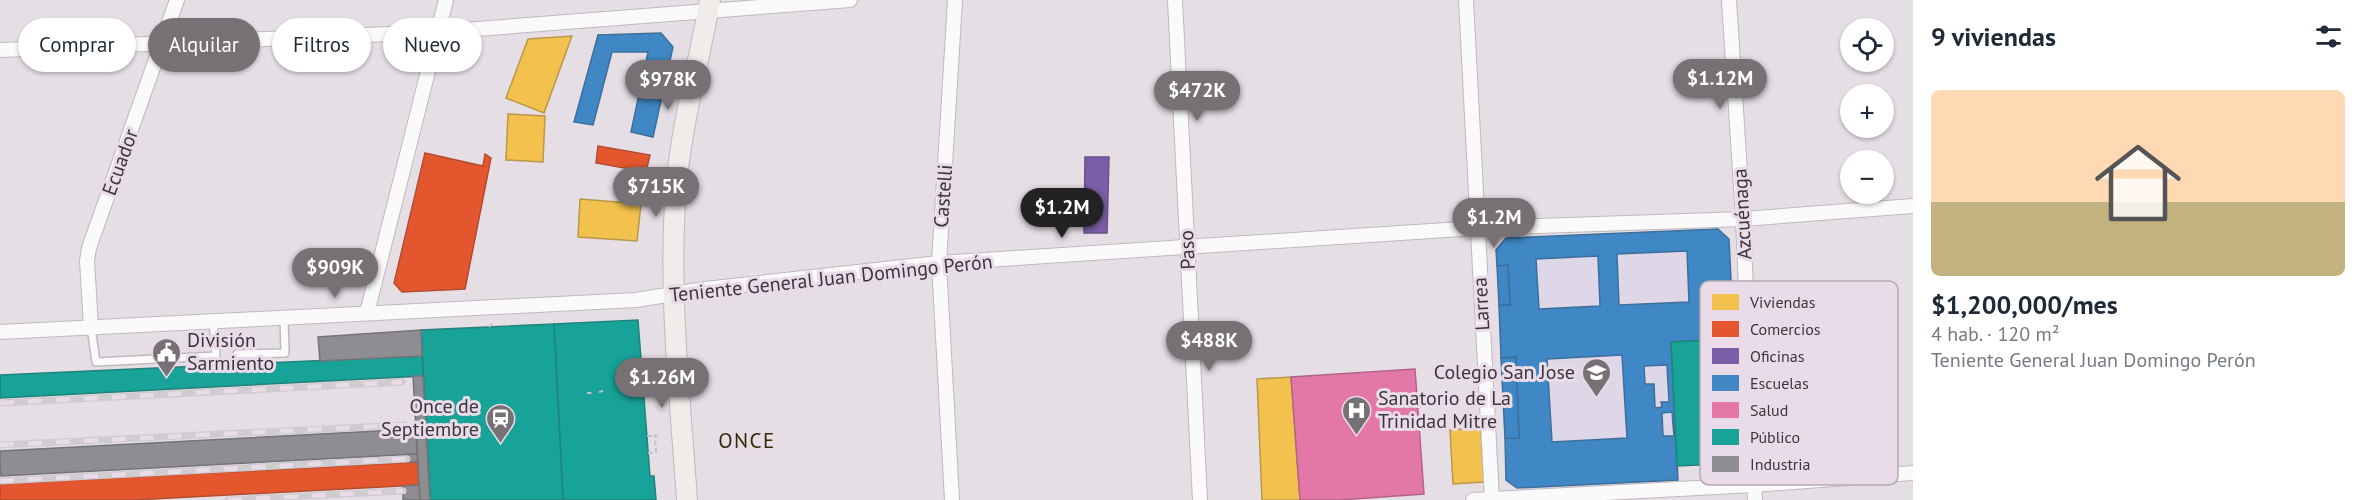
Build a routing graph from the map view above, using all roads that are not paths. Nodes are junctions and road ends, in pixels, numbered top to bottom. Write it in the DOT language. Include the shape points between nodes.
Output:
graph roads {
  1 [pos="177,0"];
  2 [pos="446,0"];
  3 [pos="850,0"];
  4 [pos="956,0"];
  5 [pos="1175,0"];
  6 [pos="1466,0"];
  7 [pos="1729,0"];
  8 [pos="709,6"];
  9 [pos="171,18"];
  10 [pos="442,18"];
  11 [pos="482,28"];
  12 [pos="383,34"];
  13 [pos="260,39"];
  14 [pos="148,44"];
  15 [pos="0,50"];
  16 [pos="152,72"];
  17 [pos="428,72"];
  18 [pos="1913,206"];
  19 [pos="1743,219"];
  20 [pos="1477,228"];
  21 [pos="1187,245"];
  22 [pos="939,263"];
  23 [pos="1746,281"];
  24 [pos="674,294"];
  25 [pos="367,313"];
  26 [pos="284,318"];
  27 [pos="213,321"];
  28 [pos="91,327"];
  29 [pos="0,332"];
  30 [pos="237,354"];
  31 [pos="1913,473"];
  32 [pos="1898,474"];
  33 [pos="1754,485"];
  34 [pos="1492,499"];
  35 [pos="687,500"];
  36 [pos="952,500"];
  37 [pos="1200,500"];
  38 [pos="1473,500"];
  39 [pos="1755,500"];
  1 -- 9 [label="street, Ecuador"];
  2 -- 10 [label="street"];
  3 -- 8 [label="street"];
  4 -- 22 [label="street, Castelli"];
  5 -- 21 [label="street, Paso"];
  6 -- 20 [label="street, Larrea"];
  7 -- 19 [label="street, Azcuénaga"];
  8 -- 11 [label="street"];
  8 -- 24 [label="main road" via="681,144 674,219"];
  12 -- 13 [label="street"];
  14 -- 15 [label="street"];
  16 -- 28 [label="street, Ecuador" via="88,248"];
  17 -- 25 [label="street"];
  18 -- 19 [label="street, Teniente General Juan Domingo Perón"];
  19 -- 20 [label="street, Teniente General Juan Domingo Perón"];
  19 -- 23 [label="street, Azcuénaga"];
  20 -- 21 [label="street, Teniente General Juan Domingo Perón"];
  20 -- 34 [label="street, Larrea"];
  21 -- 22 [label="street, Teniente General Juan Domingo Perón"];
  21 -- 37 [label="street, Paso"];
  22 -- 24 [label="street, Teniente General Juan Domingo Perón"];
  22 -- 36 [label="street, Castelli"];
  24 -- 25 [label="street, Teniente General Juan Domingo Perón" via="636,300"];
  24 -- 35 [label="main road"];
  25 -- 26 [label="street, Teniente General Juan Domingo Perón"];
  26 -- 27 [label="street, Teniente General Juan Domingo Perón"];
  26 -- 30 [label="lane" via="285,353"];
  27 -- 28 [label="street, Teniente General Juan Domingo Perón"];
  27 -- 28 [label="lane" via="216,356 96,362"];
  28 -- 29 [label="street, Teniente General Juan Domingo Perón"];
  31 -- 32 [label="street"];
  33 -- 34 [label="street"];
  33 -- 39 [label="street, Azcuénaga"];
  34 -- 38 [label="street"];
}
